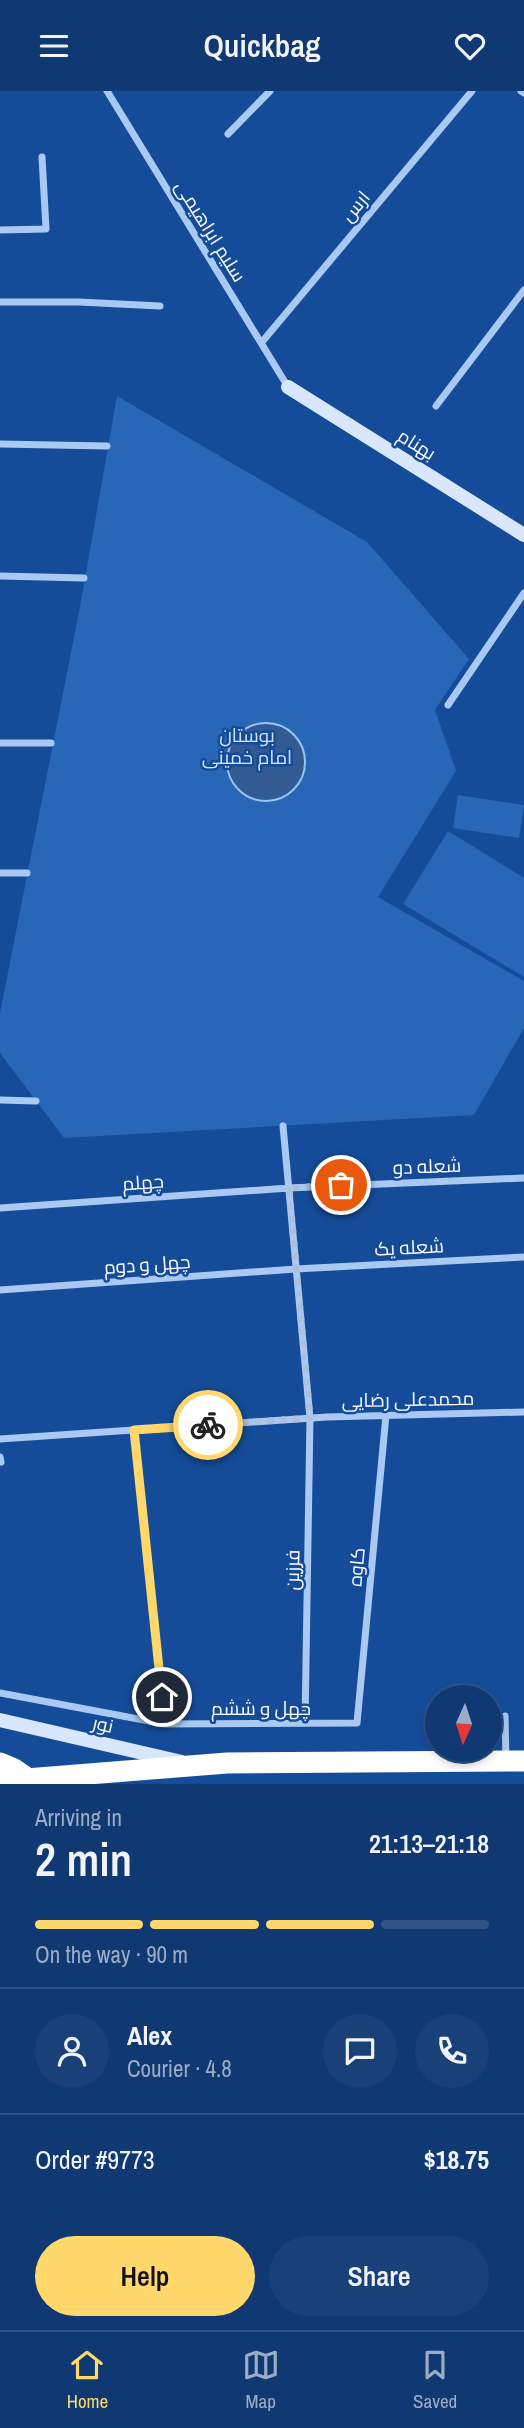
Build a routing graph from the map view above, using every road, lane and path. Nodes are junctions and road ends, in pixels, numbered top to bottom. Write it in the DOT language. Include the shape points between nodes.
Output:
graph roads {
  1 [pos="107,91"];
  2 [pos="270,91"];
  3 [pos="472,91"];
  4 [pos="228,134"];
  5 [pos="42,157"];
  6 [pos="0,230"];
  7 [pos="524,290"];
  8 [pos="0,302"];
  9 [pos="160,306"];
  10 [pos="262,342"];
  11 [pos="288,387"];
  12 [pos="436,406"];
  13 [pos="0,444"];
  14 [pos="107,446"];
  15 [pos="524,535"];
  16 [pos="0,576"];
  17 [pos="84,578"];
  18 [pos="524,593"];
  19 [pos="448,705"];
  20 [pos="0,743"];
  21 [pos="51,743"];
  22 [pos="0,873"];
  23 [pos="27,873"];
  24 [pos="0,1100"];
  25 [pos="36,1101"];
  26 [pos="283,1126"];
  27 [pos="524,1178"];
  28 [pos="289,1188"];
  29 [pos="0,1208"];
  30 [pos="524,1257"];
  31 [pos="296,1269"];
  32 [pos="0,1290"];
  33 [pos="524,1412"];
  34 [pos="386,1415"];
  35 [pos="310,1418"];
  36 [pos="134,1430"];
  37 [pos="0,1439"];
  38 [pos="0,1693"];
  39 [pos="505,1716"];
  40 [pos="0,1720"];
  41 [pos="305,1723"];
  42 [pos="357,1723"];
  43 [pos="165,1724"];
  44 [pos="515,1761"];
  45 [pos="0,1763"];
  46 [pos="197,1765"];
  47 [pos="0,1781"];
  48 [pos="36,1784"];
  1 -- 10 [label="street, سلیم ابراهیمی"];
  2 -- 4 [label="street"];
  3 -- 10 [label="street, ارس"];
  5 -- 6 [label="street" via="46,229"];
  7 -- 12 [label="street"];
  8 -- 9 [label="street"];
  10 -- 11 [label="street, سلیم ابراهیمی"];
  11 -- 15 [label="street, بهنام"];
  13 -- 14 [label="street"];
  16 -- 17 [label="street"];
  18 -- 19 [label="street"];
  20 -- 21 [label="street"];
  22 -- 23 [label="street"];
  24 -- 25 [label="street"];
  26 -- 28 [label="street, فرزین"];
  27 -- 28 [label="street, شعله دو"];
  28 -- 29 [label="street, چهلم"];
  28 -- 31 [label="street, فرزین"];
  30 -- 31 [label="street, شعله یک"];
  31 -- 32 [label="street, چهل و دوم"];
  31 -- 35 [label="street, فرزین"];
  33 -- 34 [label="street, محمدعلی رضایی"];
  34 -- 35 [label="street, محمدعلی رضایی"];
  34 -- 42 [label="street, کاوه"];
  35 -- 36 [label="street, محمدعلی رضایی"];
  35 -- 41 [label="street, فرزین"];
  36 -- 37 [label="street, محمدعلی رضایی"];
  36 -- 43 [label="street"];
  38 -- 43 [label="street, چهل و ششم"];
  39 -- 44 [label="street"];
  40 -- 46 [label="street, نور"];
  41 -- 42 [label="street, چهل و ششم"];
  41 -- 43 [label="street, چهل و ششم"];
  44 -- 46 [label="highway"];
  45 -- 48 [label="highway, bridge"];
  46 -- 47 [label="highway"];
}
